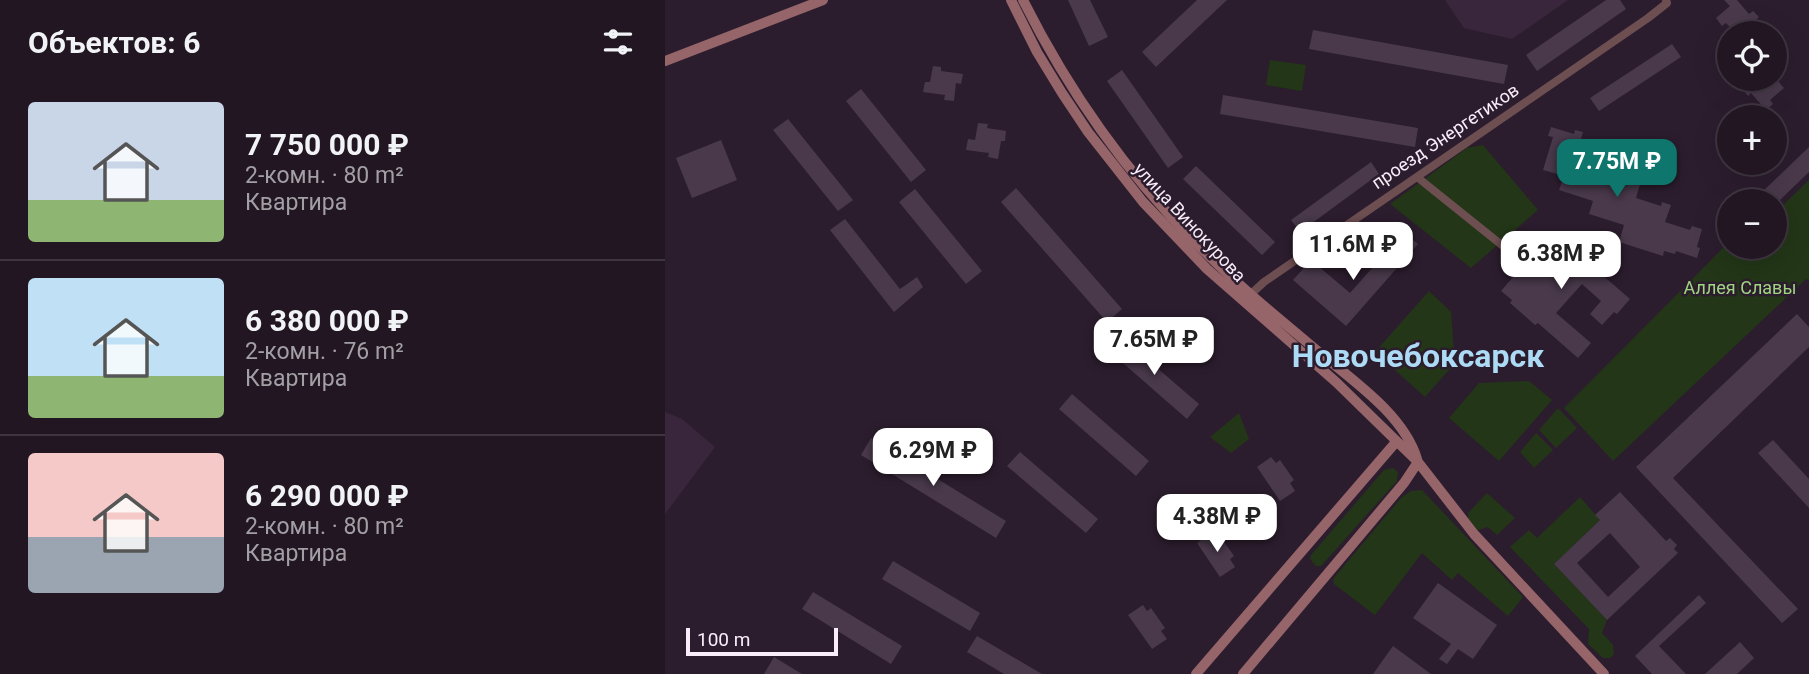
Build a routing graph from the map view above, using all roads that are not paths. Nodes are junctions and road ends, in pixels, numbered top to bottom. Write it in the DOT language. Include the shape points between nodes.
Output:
graph roads {
  1 [pos="823,0"];
  2 [pos="1011,0"];
  3 [pos="1023,0"];
  4 [pos="1666,0"];
  5 [pos="665,61"];
  6 [pos="1066,90"];
  7 [pos="1417,177"];
  8 [pos="1518,258"];
  9 [pos="1247,298"];
  10 [pos="1396,442"];
  11 [pos="1418,462"];
  12 [pos="1196,674"];
  13 [pos="1243,674"];
  14 [pos="1604,674"];
  1 -- 5 [label="main road"];
  2 -- 6 [label="main road, улица Винокурова" via="1037,52"];
  3 -- 6 [label="main road, улица Винокурова"];
  4 -- 7 [label="street, проезд Энергетиков" via="1648,18"];
  6 -- 9 [label="main road, улица Винокурова" via="1088,132 1186,248"];
  7 -- 8 [label="street"];
  7 -- 9 [label="street, проезд Энергетиков"];
  9 -- 10 [label="main road, улица Винокурова"];
  9 -- 11 [label="main road, улица Винокурова" via="1387,411 1413,443"];
  10 -- 11 [label="main road, улица Винокурова"];
  10 -- 12 [label="main road"];
  11 -- 13 [label="main road"];
  11 -- 14 [label="main road, улица Винокурова" via="1474,534"];
}
